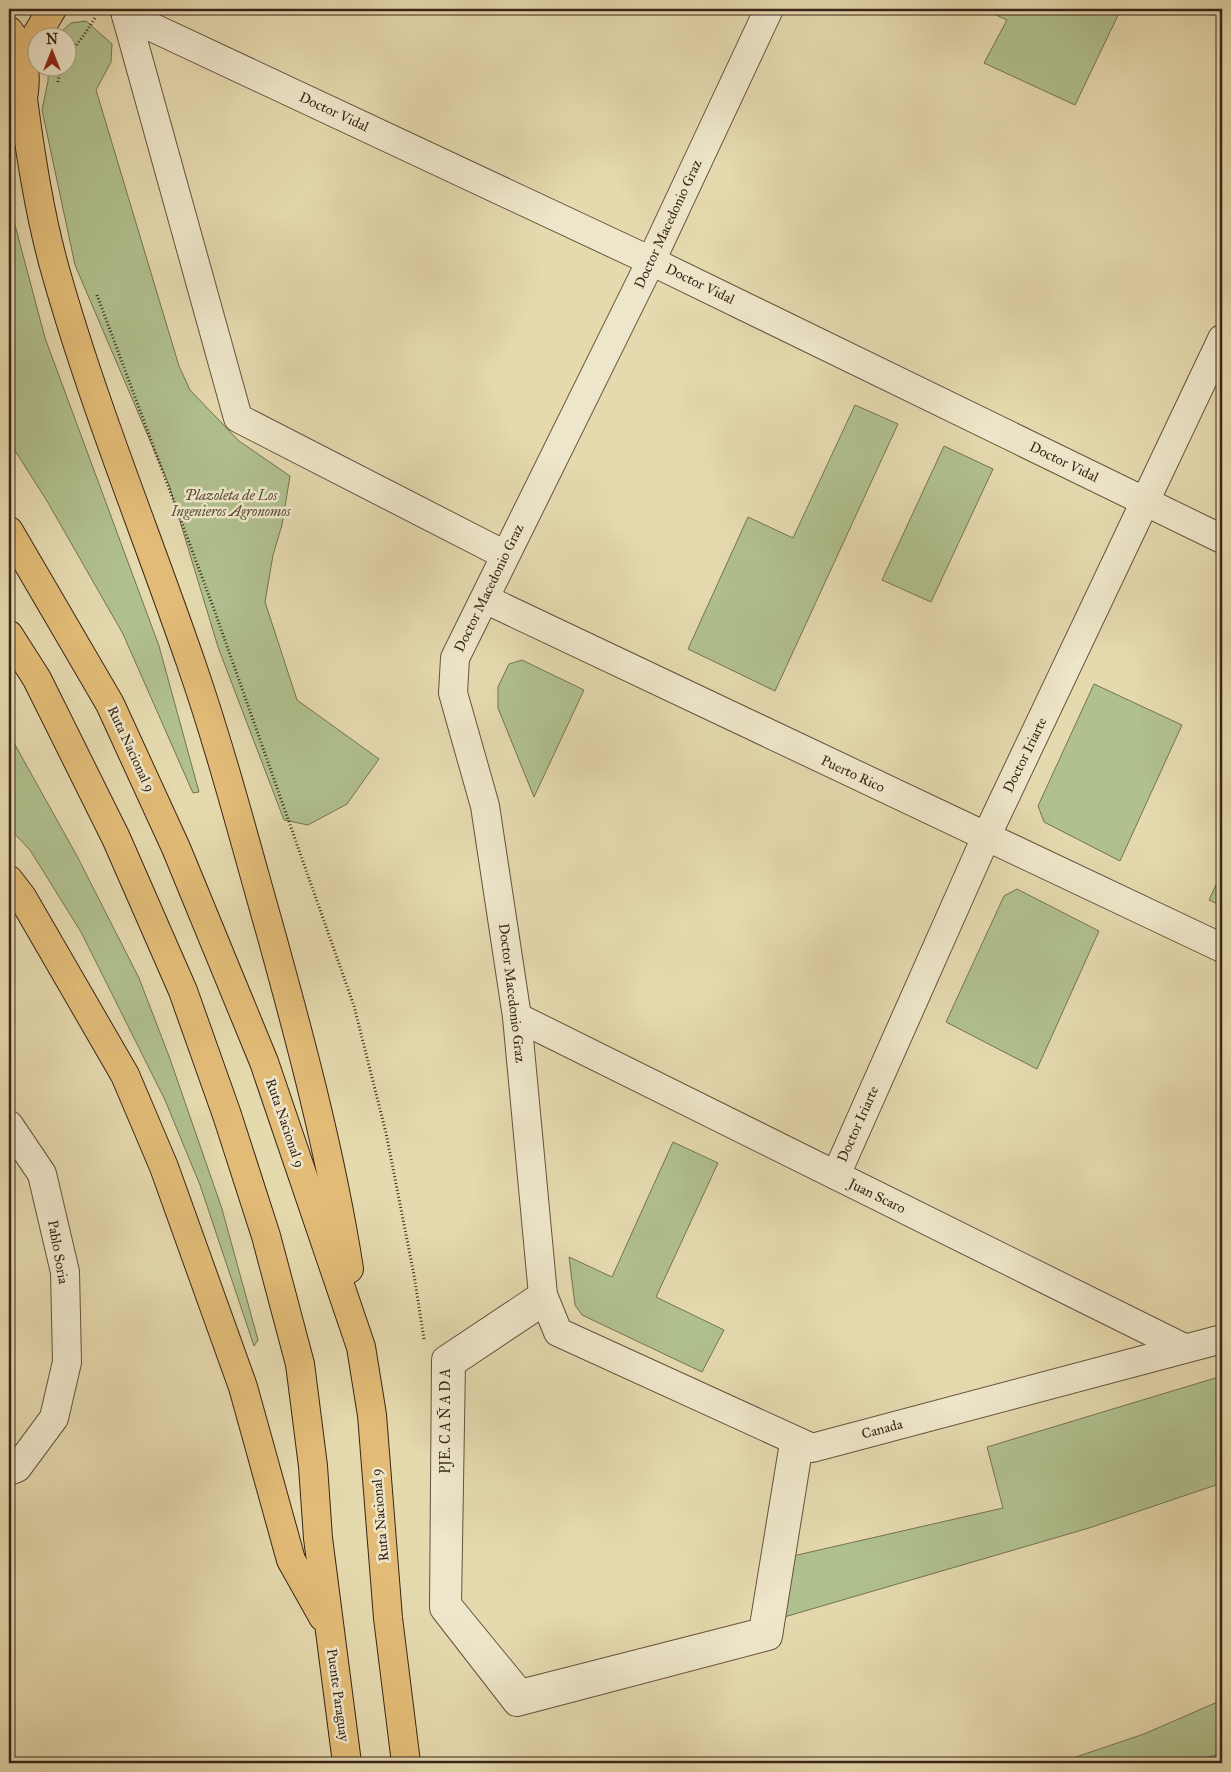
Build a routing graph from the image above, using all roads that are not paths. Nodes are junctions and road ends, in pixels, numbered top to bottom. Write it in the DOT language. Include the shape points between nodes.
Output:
graph roads {
  1 [pos="52,9"];
  2 [pos="769,9"];
  3 [pos="125,12"];
  4 [pos="9,31"];
  5 [pos="22,58"];
  6 [pos="23,99"];
  7 [pos="9,130"];
  8 [pos="651,260"];
  9 [pos="1222,338"];
  10 [pos="1146,502"];
  11 [pos="9,531"];
  12 [pos="1222,539"];
  13 [pos="505,555"];
  14 [pos="485,598"];
  15 [pos="9,635"];
  16 [pos="986,837"];
  17 [pos="9,880"];
  18 [pos="1222,948"];
  19 [pos="517,1017"];
  20 [pos="9,1125"];
  21 [pos="836,1175"];
  22 [pos="558,1332"];
  23 [pos="1222,1339"];
  24 [pos="361,1347"];
  25 [pos="1184,1348"];
  26 [pos="798,1450"];
  27 [pos="9,1471"];
  28 [pos="329,1627"];
  29 [pos="347,1763"];
  30 [pos="406,1763"];
  1 -- 5 [label="main road"];
  2 -- 8 [label="street, Doctor Macedonio Graz"];
  3 -- 8 [label="street, Doctor Vidal"];
  3 -- 13 [label="street" via="238,418"];
  4 -- 5 [label="main road"];
  5 -- 6 [label="main road"];
  6 -- 7 [label="main road"];
  6 -- 24 [label="main road" via="32,163 56,271 91,383 193,670 302,1047 338,1194"];
  8 -- 10 [label="street, Doctor Vidal"];
  8 -- 13 [label="street, Doctor Macedonio Graz"];
  9 -- 10 [label="street, Doctor Iriarte"];
  10 -- 12 [label="street, Doctor Vidal"];
  10 -- 16 [label="street, Doctor Iriarte"];
  11 -- 24 [label="main road, Ruta Nacional 9" via="110,704 183,864 264,1062"];
  13 -- 14 [label="street, Doctor Macedonio Graz"];
  14 -- 16 [label="street, Puerto Rico"];
  14 -- 19 [label="street, Doctor Macedonio Graz" via="454,658 452,694 485,806"];
  15 -- 28 [label="main road" via="37,679 116,838 183,991 227,1115 266,1236 300,1364"];
  16 -- 18 [label="street, Puerto Rico"];
  16 -- 21 [label="street, Doctor Iriarte"];
  17 -- 28 [label="main road" via="22,897 129,1083 164,1167 244,1387 291,1560"];
  19 -- 21 [label="street, Juan Scaro"];
  19 -- 22 [label="street, Doctor Macedonio Graz" via="543,1295"];
  20 -- 27 [label="street, Pablo Soria" via="42,1174 65,1272 67,1362 54,1418 16,1468"];
  21 -- 25 [label="street, Juan Scaro"];
  22 -- 25 [label="street, Canada" via="812,1448"];
  23 -- 25 [label="street, Canada"];
  24 -- 30 [label="main road, Ruta Nacional 9" via="372,1415 388,1618"];
  26 -- 26 [label="street, PJE. C A Ñ A D A" via="768,1636 517,1702 444,1608 446,1360 539,1298 541,1303 450,1363 447,1605 520,1694 763,1632 793,1449"];
  28 -- 29 [label="main road, Puente Paraguay"];
}
